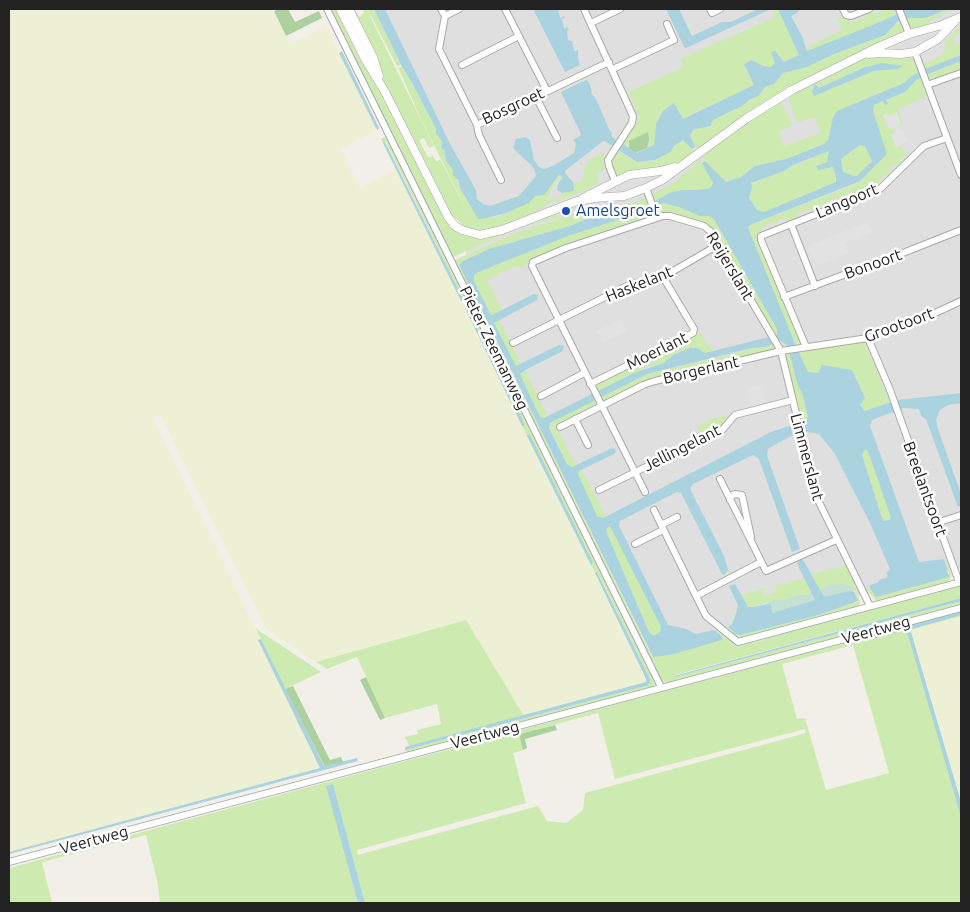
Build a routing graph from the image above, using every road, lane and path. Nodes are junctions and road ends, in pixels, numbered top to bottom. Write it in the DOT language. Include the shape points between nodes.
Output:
graph roads {
  1 [pos="326,9"];
  2 [pos="340,9"];
  3 [pos="349,9"];
  4 [pos="441,9"];
  5 [pos="459,9"];
  6 [pos="505,9"];
  7 [pos="584,9"];
  8 [pos="620,9"];
  9 [pos="710,9"];
  10 [pos="720,9"];
  11 [pos="843,9"];
  12 [pos="869,9"];
  13 [pos="899,9"];
  14 [pos="445,16"];
  15 [pos="960,18"];
  16 [pos="591,23"];
  17 [pos="667,24"];
  18 [pos="921,30"];
  19 [pos="519,36"];
  20 [pos="905,36"];
  21 [pos="929,45"];
  22 [pos="915,52"];
  23 [pos="901,54"];
  24 [pos="862,55"];
  25 [pos="609,62"];
  26 [pos="462,64"];
  27 [pos="613,69"];
  28 [pos="960,73"];
  29 [pos="926,83"];
  30 [pos="384,90"];
  31 [pos="547,91"];
  32 [pos="536,96"];
  33 [pos="477,125"];
  34 [pos="557,138"];
  35 [pos="947,138"];
  36 [pos="682,164"];
  37 [pos="643,172"];
  38 [pos="961,175"];
  39 [pos="501,180"];
  40 [pos="615,181"];
  41 [pos="646,188"];
  42 [pos="617,197"];
  43 [pos="577,201"];
  44 [pos="656,215"];
  45 [pos="791,224"];
  46 [pos="961,230"];
  47 [pos="718,245"];
  48 [pos="663,277"];
  49 [pos="815,286"];
  50 [pos="784,297"];
  51 [pos="961,301"];
  52 [pos="558,321"];
  53 [pos="868,338"];
  54 [pos="513,343"];
  55 [pos="803,347"];
  56 [pos="781,349"];
  57 [pos="584,373"];
  58 [pos="591,386"];
  59 [pos="541,396"];
  60 [pos="793,400"];
  61 [pos="600,405"];
  62 [pos="575,419"];
  63 [pos="560,427"];
  64 [pos="588,445"];
  65 [pos="635,473"];
  66 [pos="720,479"];
  67 [pos="599,490"];
  68 [pos="645,492"];
  69 [pos="730,500"];
  70 [pos="654,510"];
  71 [pos="961,515"];
  72 [pos="677,517"];
  73 [pos="937,523"];
  74 [pos="662,528"];
  75 [pos="836,540"];
  76 [pos="634,544"];
  77 [pos="752,544"];
  78 [pos="761,562"];
  79 [pos="960,582"];
  80 [pos="696,596"];
  81 [pos="870,606"];
  82 [pos="961,608"];
  83 [pos="661,688"];
  84 [pos="9,862"];
  1 -- 83 [label="street, Pieter Zeemanweg"];
  2 -- 30 [label="street"];
  3 -- 30 [label="street" via="373,58"];
  4 -- 14 [label="street"];
  5 -- 14 [label="street"];
  6 -- 19 [label="street"];
  7 -- 16 [label="street"];
  8 -- 16 [label="street"];
  9 -- 10 [label="street" via="712,13"];
  11 -- 12 [label="street" via="848,16"];
  13 -- 20 [label="street"];
  14 -- 33 [label="street, Bosgroet" via="439,49"];
  15 -- 18 [label="street"];
  15 -- 21 [label="street"];
  16 -- 25 [label="street"];
  17 -- 27 [label="street" via="674,40"];
  18 -- 20 [label="street"];
  18 -- 21 [label="street" via="931,35"];
  19 -- 26 [label="street"];
  19 -- 31 [label="street"];
  20 -- 23 [label="street" via="896,45"];
  20 -- 24 [label="street"];
  21 -- 22 [label="street"];
  22 -- 23 [label="street"];
  22 -- 29 [label="street"];
  23 -- 24 [label="street"];
  24 -- 36 [label="street" via="784,95"];
  25 -- 27 [label="street"];
  25 -- 31 [label="street, Bosgroet"];
  27 -- 40 [label="street" via="633,116 608,163"];
  28 -- 29 [label="street"];
  29 -- 35 [label="street"];
  30 -- 43 [label="street" via="440,203 458,228 472,234 490,234"];
  31 -- 32 [label="street, Bosgroet"];
  32 -- 33 [label="street, Bosgroet"];
  32 -- 34 [label="street"];
  33 -- 39 [label="street" via="479,136"];
  35 -- 38 [label="street"];
  35 -- 45 [label="street, Langoort" via="924,146 880,190"];
  36 -- 37 [label="street"];
  36 -- 41 [label="street"];
  37 -- 40 [label="street"];
  37 -- 41 [label="street" via="647,178"];
  40 -- 42 [label="street" via="612,190"];
  40 -- 43 [label="street"];
  41 -- 42 [label="street"];
  41 -- 44 [label="street"];
  42 -- 43 [label="street"];
  44 -- 47 [label="street, Reijerslant" via="704,226"];
  44 -- 52 [label="street" via="533,262 532,269"];
  45 -- 49 [label="street"];
  45 -- 50 [label="street, Langoort" via="760,238"];
  46 -- 49 [label="street, Bonoort"];
  47 -- 48 [label="street, Haskelant"];
  47 -- 56 [label="street, Reijerslant"];
  48 -- 52 [label="street, Haskelant" via="629,285"];
  48 -- 58 [label="street, Moerlant" via="694,333"];
  49 -- 50 [label="street, Bonoort"];
  50 -- 55 [label="street, Langoort"];
  51 -- 53 [label="street, Grootoort"];
  52 -- 54 [label="street, Haskelant"];
  52 -- 57 [label="street"];
  53 -- 55 [label="street, Grootoort"];
  53 -- 73 [label="street, Breelantsoort"];
  55 -- 56 [label="street, Borgerlant"];
  56 -- 60 [label="street, Limmerslant"];
  56 -- 61 [label="street, Borgerlant" via="655,381"];
  57 -- 58 [label="street"];
  57 -- 59 [label="street"];
  58 -- 61 [label="street"];
  60 -- 65 [label="street, Jellingelant" via="735,415 723,429"];
  60 -- 75 [label="street, Limmerslant" via="816,496"];
  61 -- 62 [label="street, Borgerlant"];
  61 -- 65 [label="street"];
  62 -- 63 [label="street, Borgerlant"];
  62 -- 64 [label="street"];
  65 -- 67 [label="street, Jellingelant"];
  65 -- 68 [label="street"];
  66 -- 69 [label="street"];
  69 -- 77 [label="street"];
  69 -- 77 [label="street" via="735,494 742,495"];
  70 -- 74 [label="street"];
  71 -- 73 [label="street"];
  72 -- 74 [label="street"];
  73 -- 79 [label="street, Breelantsoort"];
  74 -- 76 [label="street"];
  74 -- 80 [label="street"];
  75 -- 78 [label="street" via="766,571"];
  75 -- 81 [label="street, Limmerslant"];
  77 -- 78 [label="street"];
  78 -- 80 [label="street"];
  79 -- 81 [label="street"];
  80 -- 81 [label="street" via="706,616 738,642"];
  82 -- 83 [label="street, Veertweg"];
  83 -- 84 [label="street, Veertweg"];
}
